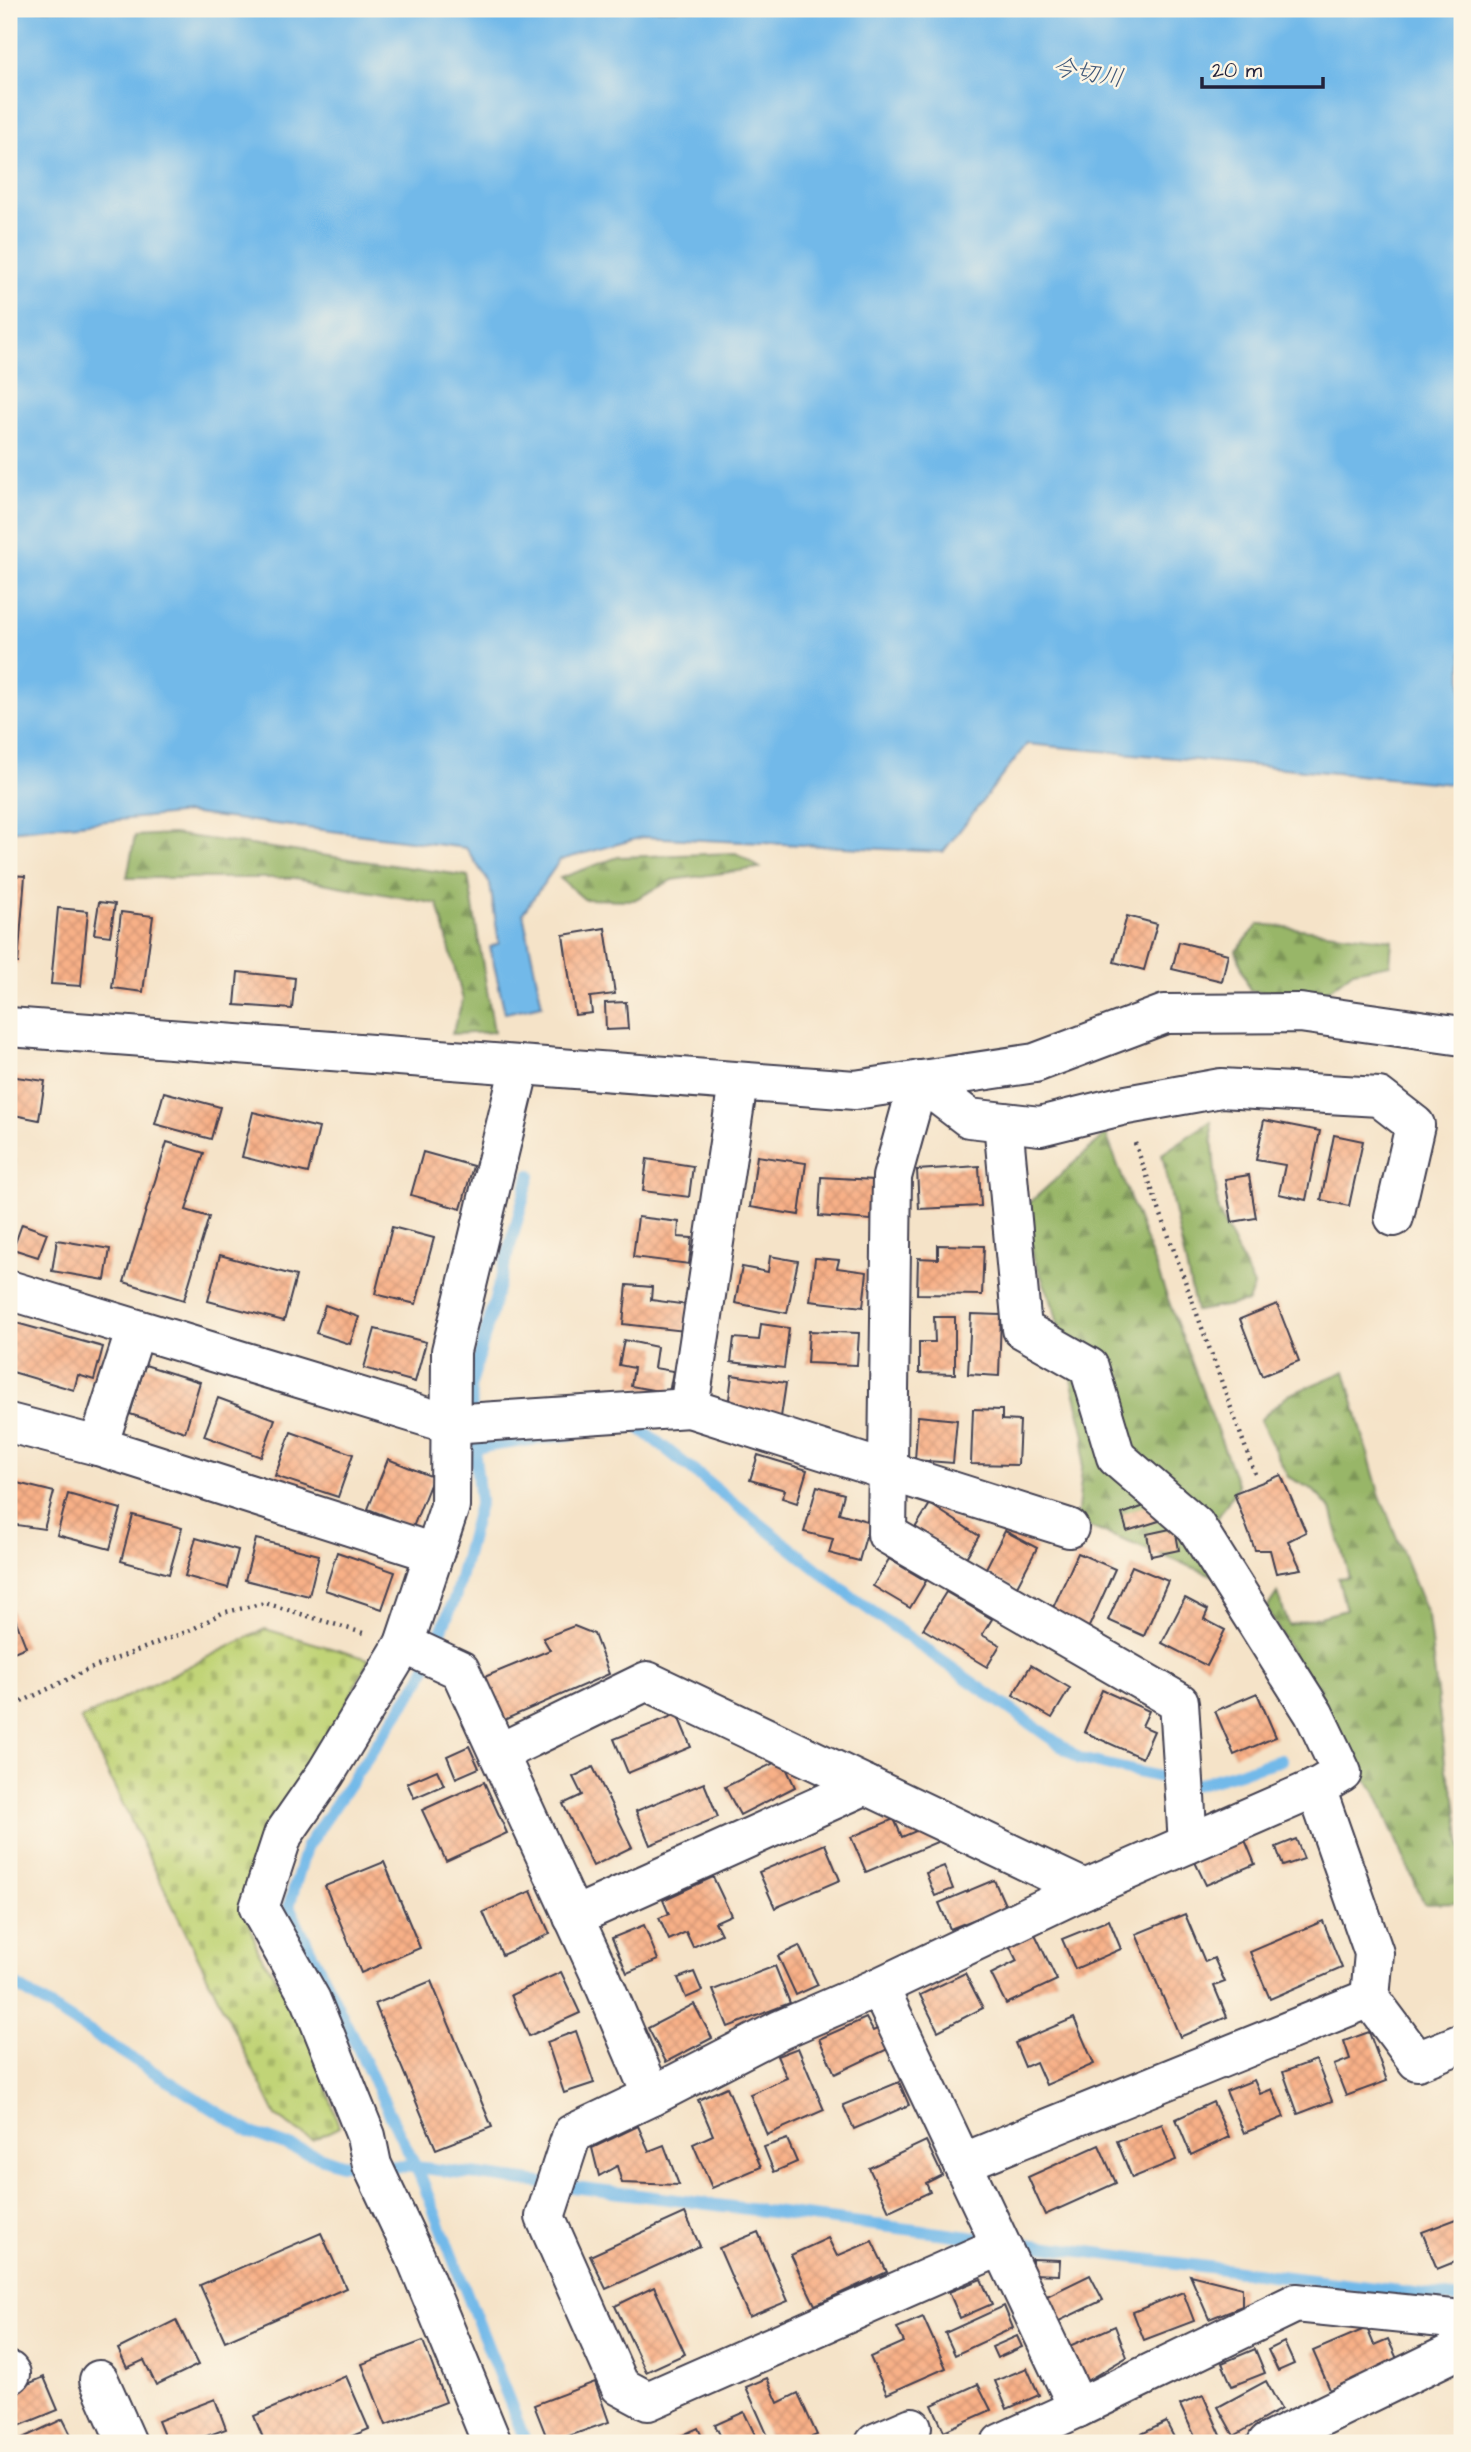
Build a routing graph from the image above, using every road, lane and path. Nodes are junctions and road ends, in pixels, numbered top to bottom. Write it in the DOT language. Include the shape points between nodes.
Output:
graph roads {
  1 [pos="9,1027"];
  2 [pos="1462,1036"];
  3 [pos="520,1066"];
  4 [pos="919,1080"];
  5 [pos="738,1083"];
  6 [pos="1121,1106"];
  7 [pos="1003,1122"];
  8 [pos="1394,1217"];
  9 [pos="9,1290"];
  10 [pos="136,1329"];
  11 [pos="689,1408"];
  12 [pos="9,1423"];
  13 [pos="450,1424"];
  14 [pos="98,1446"];
  15 [pos="886,1471"];
  16 [pos="1255,1474"];
  17 [pos="1069,1528"];
  18 [pos="434,1553"];
  19 [pos="405,1640"];
  20 [pos="9,1708"];
  21 [pos="499,1753"];
  22 [pos="866,1785"];
  23 [pos="1316,1788"];
  24 [pos="1188,1844"];
  25 [pos="1085,1889"];
  26 [pos="573,1917"];
  27 [pos="879,1987"];
  28 [pos="1370,1998"];
  29 [pos="1462,2043"];
  30 [pos="652,2096"];
  31 [pos="962,2164"];
  32 [pos="1001,2246"];
  33 [pos="1462,2320"];
  34 [pos="1462,2348"];
  35 [pos="99,2380"];
  36 [pos="1078,2408"];
  37 [pos="912,2427"];
  38 [pos="127,2443"];
  39 [pos="492,2443"];
  40 [pos="875,2443"];
  41 [pos="1001,2443"];
  42 [pos="1267,2443"];
  1 -- 3 [label="street"];
  2 -- 4 [label="street" via="1300,1013 1165,1014 1035,1063"];
  3 -- 5 [label="street"];
  3 -- 13 [label="street" via="451,1351"];
  4 -- 5 [label="street" via="855,1090"];
  4 -- 7 [label="street" via="969,1118"];
  4 -- 15 [label="street" via="892,1177"];
  5 -- 11 [label="street"];
  6 -- 7 [label="street" via="1040,1126"];
  6 -- 8 [label="street" via="1221,1088 1379,1097 1415,1125"];
  6 -- 16 [label="path"];
  7 -- 23 [label="street" via="1022,1329 1089,1367 1116,1457 1195,1525 1314,1713 1342,1773"];
  9 -- 10 [label="street"];
  10 -- 13 [label="street"];
  10 -- 14 [label="street"];
  11 -- 13 [label="street"];
  11 -- 15 [label="street"];
  12 -- 14 [label="street"];
  13 -- 18 [label="street" via="450,1506"];
  14 -- 18 [label="street"];
  15 -- 17 [label="street"];
  15 -- 24 [label="street" via="887,1534 1179,1702"];
  18 -- 19 [label="street"];
  19 -- 20 [label="path" via="386,1640 265,1603 222,1613"];
  19 -- 21 [label="street" via="460,1670"];
  19 -- 39 [label="street" via="326,1773 283,1835 259,1908 311,2000 366,2136 372,2165"];
  21 -- 22 [label="street" via="647,1681"];
  21 -- 26 [label="street"];
  22 -- 25 [label="street"];
  22 -- 26 [label="street"];
  23 -- 24 [label="street"];
  23 -- 28 [label="street" via="1374,1953"];
  24 -- 25 [label="street"];
  25 -- 27 [label="street"];
  26 -- 30 [label="street"];
  27 -- 30 [label="street" via="780,2030"];
  27 -- 31 [label="street"];
  28 -- 29 [label="street" via="1417,2061"];
  28 -- 31 [label="street"];
  30 -- 32 [label="street" via="572,2134 545,2217 620,2386 648,2401"];
  31 -- 32 [label="street"];
  32 -- 36 [label="street"];
  33 -- 36 [label="street" via="1296,2303"];
  34 -- 42 [label="street"];
  35 -- 38 [label="street"];
  36 -- 41 [label="street"];
  37 -- 40 [label="street"];
}
